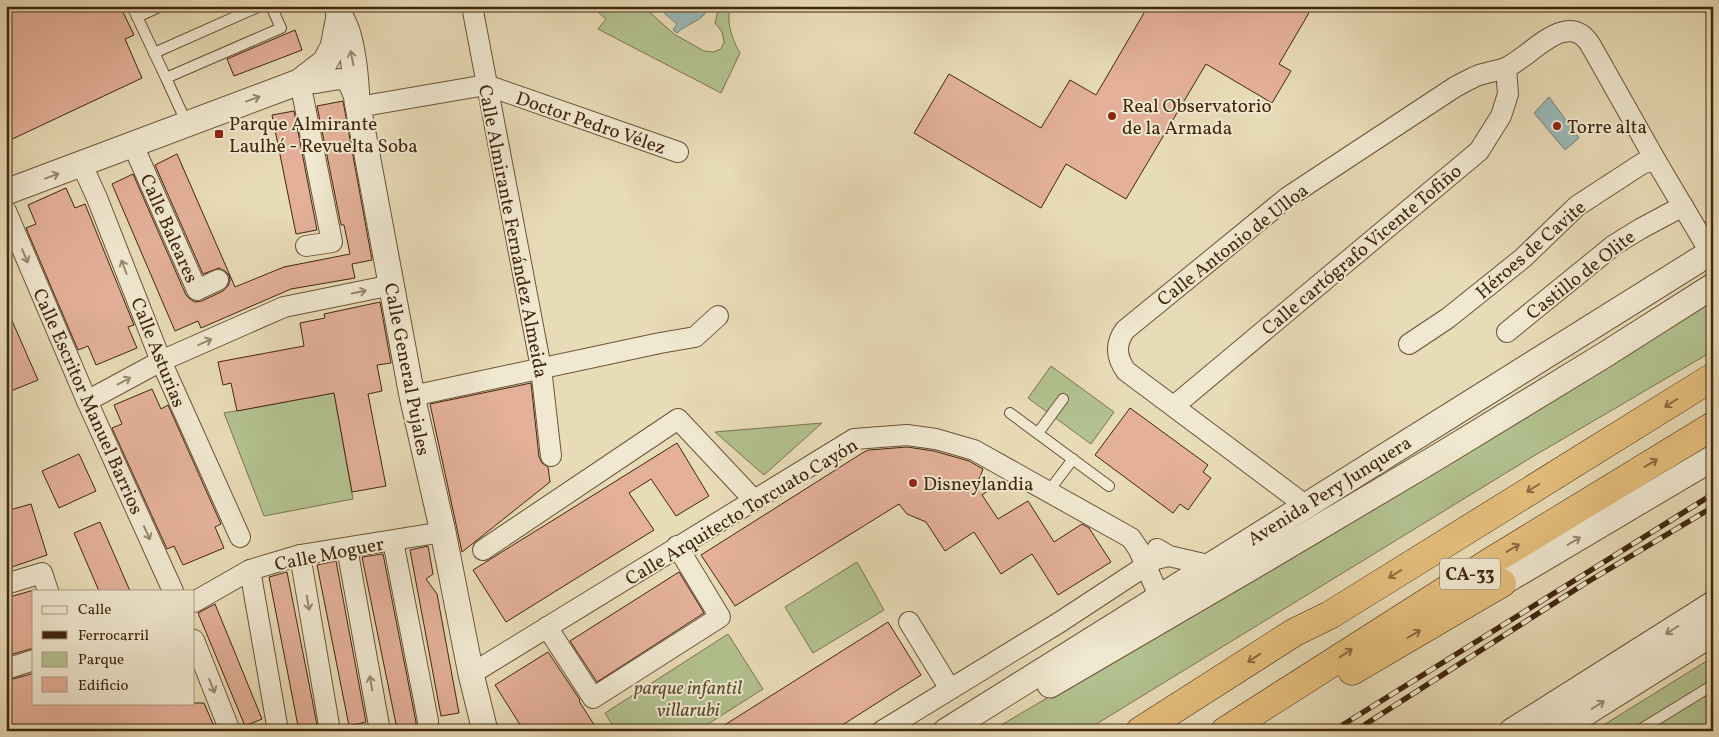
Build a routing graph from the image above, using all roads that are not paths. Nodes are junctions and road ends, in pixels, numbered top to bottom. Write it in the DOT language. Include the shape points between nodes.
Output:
graph roads {
  1 [pos="132,6"];
  2 [pos="161,6"];
  3 [pos="260,6"];
  4 [pos="271,6"];
  5 [pos="472,6"];
  6 [pos="338,11"];
  7 [pos="137,17"];
  8 [pos="154,53"];
  9 [pos="1506,68"];
  10 [pos="166,78"];
  11 [pos="299,82"];
  12 [pos="486,84"];
  13 [pos="357,104"];
  14 [pos="187,124"];
  15 [pos="133,145"];
  16 [pos="678,152"];
  17 [pos="1656,161"];
  18 [pos="82,165"];
  19 [pos="6,192"];
  20 [pos="1683,206"];
  21 [pos="6,211"];
  22 [pos="306,246"];
  23 [pos="1712,252"];
  24 [pos="218,280"];
  25 [pos="392,285"];
  26 [pos="1713,286"];
  27 [pos="718,316"];
  28 [pos="1507,332"];
  29 [pos="1409,344"];
  30 [pos="161,361"];
  31 [pos="541,368"];
  32 [pos="1713,377"];
  33 [pos="412,396"];
  34 [pos="1063,399"];
  35 [pos="87,401"];
  36 [pos="1174,406"];
  37 [pos="1010,413"];
  38 [pos="1713,426"];
  39 [pos="1038,433"];
  40 [pos="551,456"];
  41 [pos="1713,458"];
  42 [pos="1073,459"];
  43 [pos="1109,486"];
  44 [pos="1048,492"];
  45 [pos="754,500"];
  46 [pos="1305,505"];
  47 [pos="443,532"];
  48 [pos="240,537"];
  49 [pos="1131,538"];
  50 [pos="394,541"];
  51 [pos="677,546"];
  52 [pos="347,548"];
  53 [pos="483,550"];
  54 [pos="300,555"];
  55 [pos="1169,556"];
  56 [pos="1208,565"];
  57 [pos="1146,566"];
  58 [pos="250,570"];
  59 [pos="1502,583"];
  60 [pos="6,584"];
  61 [pos="48,590"];
  62 [pos="173,590"];
  63 [pos="1159,596"];
  64 [pos="195,601"];
  65 [pos="1713,604"];
  66 [pos="909,622"];
  67 [pos="547,627"];
  68 [pos="1713,633"];
  69 [pos="195,643"];
  70 [pos="32,661"];
  71 [pos="6,669"];
  72 [pos="471,674"];
  73 [pos="1713,685"];
  74 [pos="950,689"];
  75 [pos="1228,729"];
  76 [pos="230,731"];
  77 [pos="278,731"];
  78 [pos="330,731"];
  79 [pos="380,731"];
  80 [pos="427,731"];
  81 [pos="485,731"];
  82 [pos="882,731"];
  83 [pos="946,731"];
  84 [pos="962,731"];
  85 [pos="1140,731"];
  86 [pos="1512,731"];
  87 [pos="1557,731"];
  88 [pos="1638,731"];
  1 -- 7 [label="lane"];
  2 -- 7 [label="lane"];
  3 -- 8 [label="lane"];
  4 -- 10 [label="lane" via="281,28"];
  5 -- 12 [label="street, Calle Almirante Fernández Almeida"];
  6 -- 11 [label="street" via="333,47 325,62"];
  13 -- 6 [label="street, Calle General Pujales, one-way" via="356,75 347,31"];
  7 -- 8 [label="lane"];
  8 -- 10 [label="lane"];
  9 -- 17 [label="street, Calle Antonio de Ulloa" via="1560,32 1574,31 1586,38"];
  9 -- 36 [label="street, Calle cartógrafo Vicente Tofiño" via="1508,94 1501,116 1479,151"];
  9 -- 36 [label="street, Calle Antonio de Ulloa" via="1477,76 1455,87 1288,197 1125,330 1117,346 1121,364"];
  10 -- 14 [label="lane"];
  11 -- 13 [label="street" via="339,79 348,82"];
  14 -- 11 [label="street, one-way"];
  11 -- 22 [label="street" via="332,242"];
  12 -- 13 [label="street, Doctor Pedro Vélez"];
  12 -- 16 [label="street, Doctor Pedro Vélez"];
  12 -- 31 [label="street, Calle Almirante Fernández Almeida"];
  13 -- 25 [label="street, Calle General Pujales"];
  14 -- 15 [label="street"];
  15 -- 18 [label="street"];
  15 -- 24 [label="street, Calle Baleares" via="197,290"];
  17 -- 20 [label="street"];
  17 -- 29 [label="street, Héroes de Cavite" via="1643,163 1577,206 1523,258 1448,318"];
  19 -- 18 [label="street, one-way"];
  30 -- 18 [label="street, Calle Asturias, one-way"];
  20 -- 23 [label="street"];
  20 -- 28 [label="street, Castillo de Olite" via="1614,245"];
  21 -- 35 [label="street, Calle Escritor Manuel Barrios, one-way"];
  23 -- 46 [label="street, Avenida Pery Junquera"];
  30 -- 25 [label="street, one-way" via="284,307"];
  25 -- 33 [label="street, Calle General Pujales"];
  26 -- 84 [label="street" via="1261,562 981,726"];
  27 -- 31 [label="street" via="695,337"];
  35 -- 30 [label="street, one-way"];
  30 -- 48 [label="street, Calle Asturias"];
  31 -- 33 [label="street"];
  31 -- 40 [label="street, Calle Almirante Fernández Almeida"];
  32 -- 85 [label="highway, CA-33, one-way" via="1330,615 1295,632"];
  33 -- 47 [label="street, Calle General Pujales"];
  34 -- 39 [label="lane"];
  35 -- 62 [label="street, Calle Escritor Manuel Barrios, one-way"];
  36 -- 46 [label="street, Calle Antonio de Ulloa"];
  37 -- 39 [label="lane"];
  75 -- 38 [label="highway, CA-33, one-way" via="1490,562"];
  39 -- 42 [label="lane"];
  59 -- 41 [label="street, one-way"];
  42 -- 43 [label="lane"];
  42 -- 44 [label="lane"];
  44 -- 45 [label="street, Calle Arquitecto Torcuato Cayón" via="974,450 907,435 854,439"];
  44 -- 49 [label="street, Calle Arquitecto Torcuato Cayón"];
  45 -- 51 [label="street, Calle Arquitecto Torcuato Cayón"];
  45 -- 53 [label="street" via="678,419"];
  46 -- 56 [label="street, Avenida Pery Junquera"];
  47 -- 50 [label="street, Calle Moguer"];
  47 -- 72 [label="street, Calle General Pujales"];
  49 -- 55 [label="street, Calle Arquitecto Torcuato Cayón" via="1138,537"];
  49 -- 57 [label="street"];
  50 -- 52 [label="street, Calle Moguer"];
  50 -- 80 [label="street" via="428,721"];
  51 -- 67 [label="street, Calle Arquitecto Torcuato Cayón"];
  51 -- 67 [label="street" via="720,617 593,698"];
  52 -- 54 [label="street, Calle Moguer"];
  79 -- 52 [label="street, one-way"];
  54 -- 58 [label="street, Calle Moguer"];
  54 -- 78 [label="street, one-way"];
  55 -- 56 [label="street, Calle Arquitecto Torcuato Cayón"];
  55 -- 57 [label="street"];
  56 -- 63 [label="street, Avenida Pery Junquera"];
  57 -- 63 [label="street"];
  57 -- 74 [label="street"];
  58 -- 64 [label="street, Calle Moguer"];
  58 -- 77 [label="street"];
  75 -- 59 [label="highway, one-way" via="1278,714"];
  60 -- 61 [label="street" via="42,573"];
  63 -- 83 [label="street, Avenida Pery Junquera"];
  65 -- 86 [label="street, one-way"];
  66 -- 74 [label="street"];
  67 -- 72 [label="street, Calle Arquitecto Torcuato Cayón"];
  87 -- 68 [label="street, one-way"];
  69 -- 76 [label="street, one-way"];
  70 -- 71 [label="street"];
  72 -- 81 [label="street, Calle General Pujales"];
  73 -- 88 [label="lane"];
  74 -- 82 [label="street"];
}
